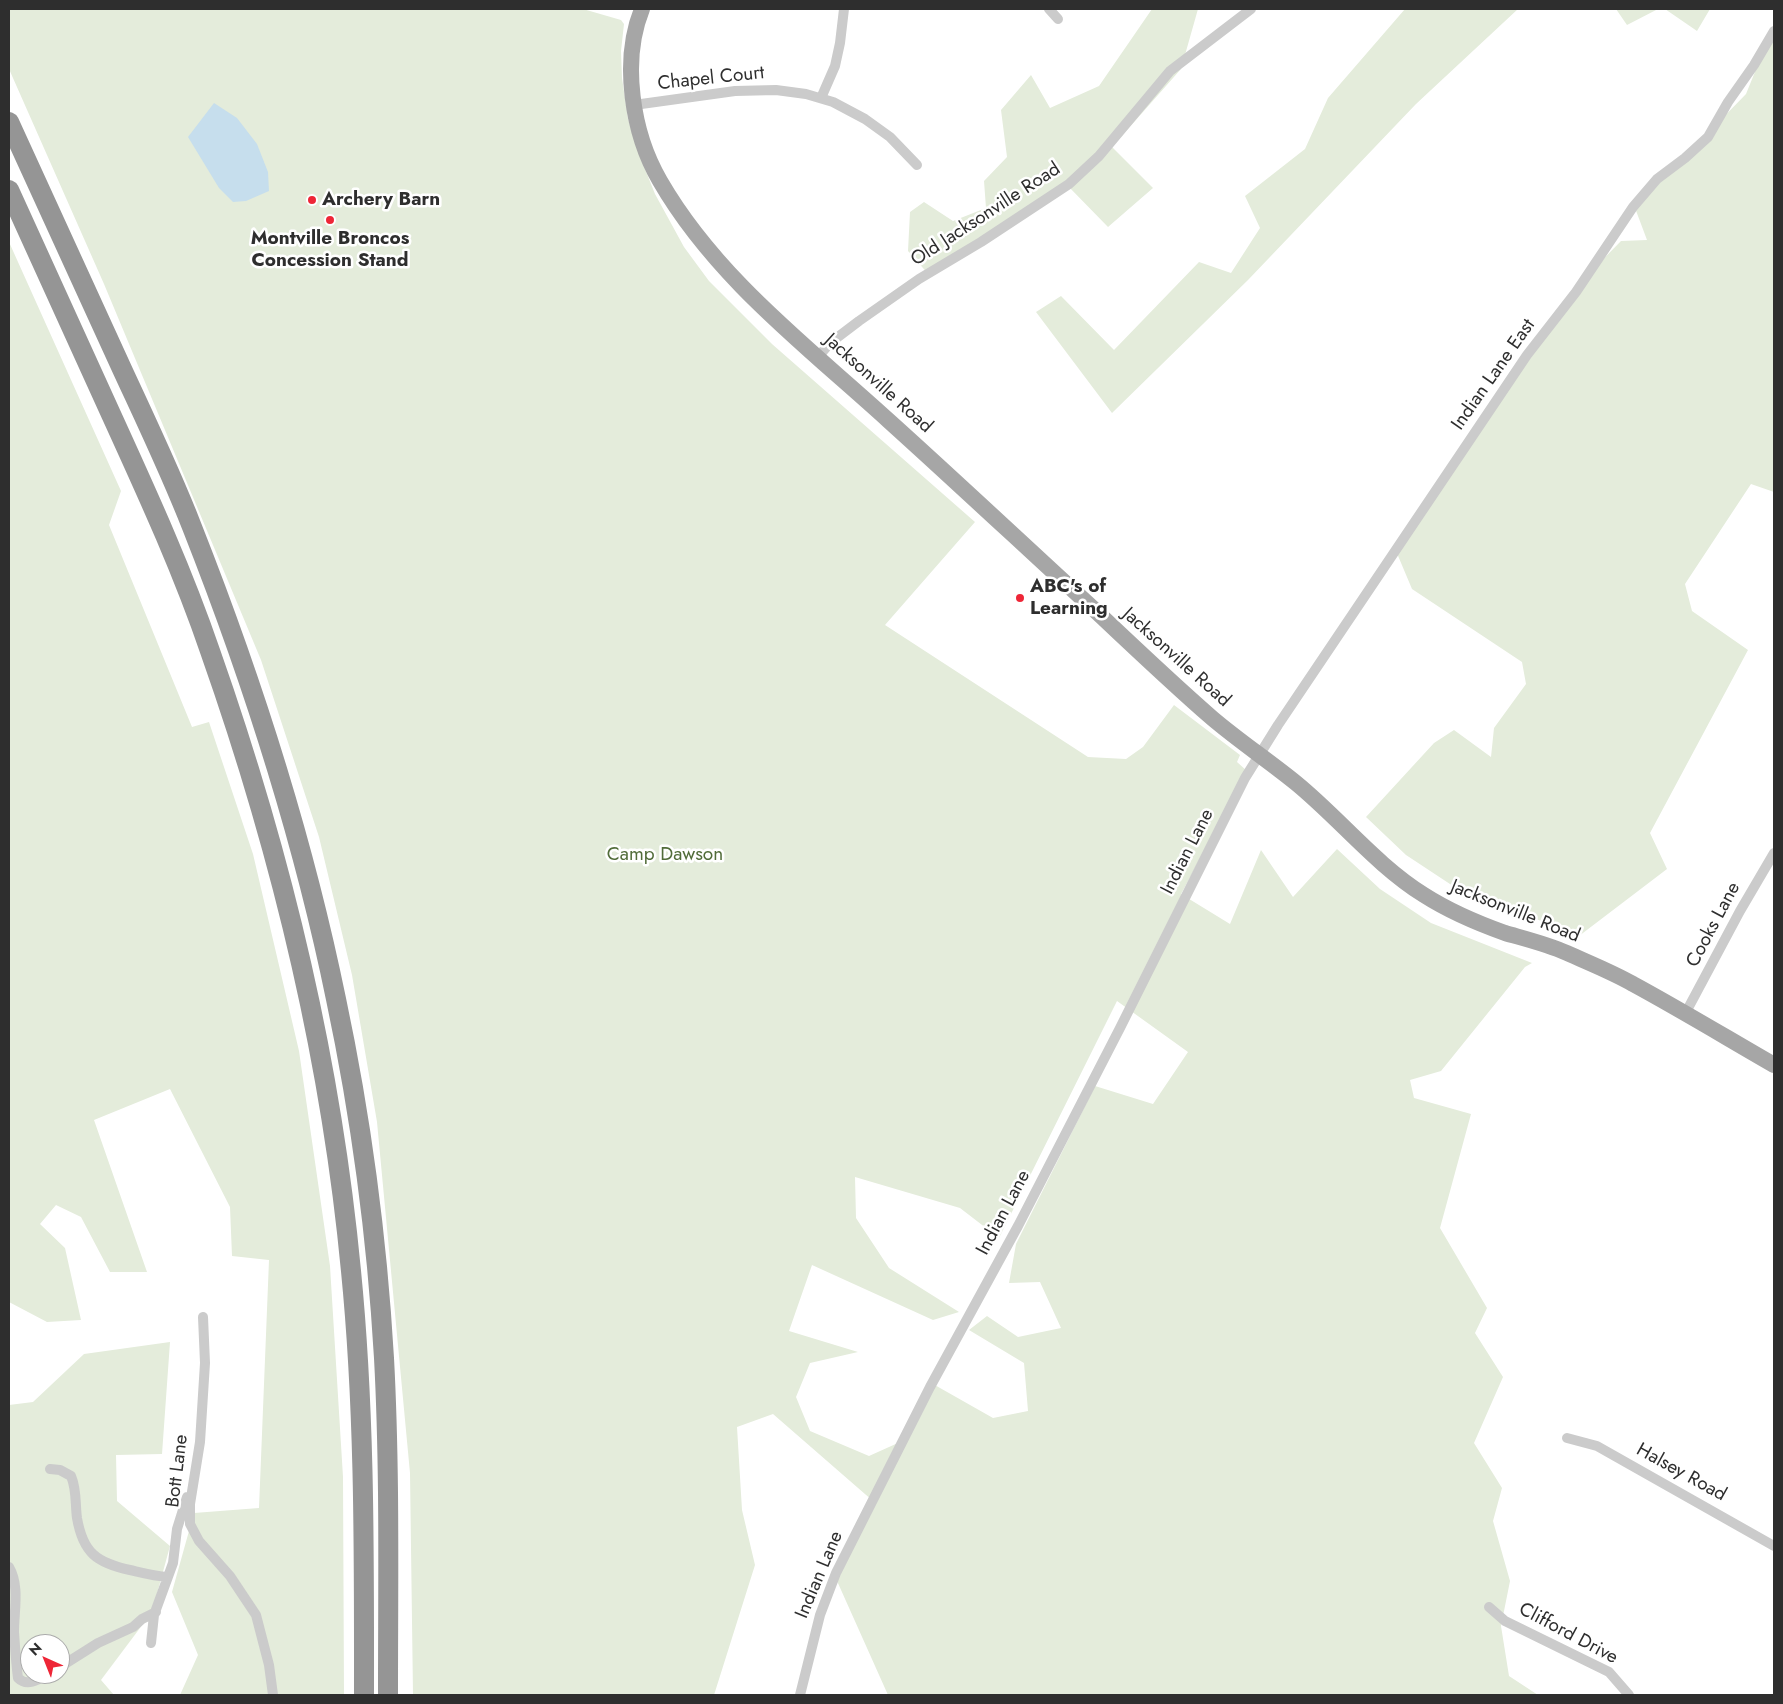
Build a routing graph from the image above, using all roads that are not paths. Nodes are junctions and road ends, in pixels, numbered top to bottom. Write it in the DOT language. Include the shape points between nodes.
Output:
graph roads {
  1 [pos="642,9"];
  2 [pos="844,9"];
  3 [pos="1049,9"];
  4 [pos="1251,9"];
  5 [pos="1058,19"];
  6 [pos="1774,30"];
  7 [pos="821,98"];
  8 [pos="634,105"];
  9 [pos="9,122"];
  10 [pos="917,165"];
  11 [pos="9,190"];
  12 [pos="818,358"];
  13 [pos="1259,754"];
  14 [pos="1774,853"];
  15 [pos="1685,1014"];
  16 [pos="1774,1065"];
  17 [pos="203,1317"];
  18 [pos="1567,1438"];
  19 [pos="50,1469"];
  20 [pos="193,1482"];
  21 [pos="1774,1546"];
  22 [pos="9,1567"];
  23 [pos="168,1577"];
  24 [pos="1489,1607"];
  25 [pos="156,1612"];
  26 [pos="152,1643"];
  27 [pos="70,1661"];
  28 [pos="20,1680"];
  29 [pos="273,1695"];
  30 [pos="364,1695"];
  31 [pos="388,1695"];
  32 [pos="800,1695"];
  33 [pos="1629,1695"];
  1 -- 8 [label="main road, Jacksonville Road" via="632,48"];
  2 -- 7 [label="street" via="837,58"];
  3 -- 5 [label="street"];
  4 -- 12 [label="street, Old Jacksonville Road" via="1170,71 1099,156 1069,184 867,315 830,343"];
  6 -- 13 [label="street, Indian Lane East" via="1708,137 1657,179 1633,207 1576,292 1527,355"];
  7 -- 8 [label="street, Chapel Court" via="776,90 735,91"];
  7 -- 10 [label="street, Chapel Court" via="834,102 890,137"];
  8 -- 12 [label="main road, Jacksonville Road" via="644,146 658,178 681,214 752,298"];
  9 -- 31 [label="highway" via="192,527 266,738 326,954 358,1124 380,1304 387,1450"];
  11 -- 30 [label="highway" via="153,506 195,610 252,780 301,960 334,1136 355,1315 363,1478"];
  12 -- 13 [label="main road, Jacksonville Road" via="1216,722"];
  13 -- 15 [label="main road, Jacksonville Road" via="1422,894 1468,918 1598,967"];
  13 -- 32 [label="street, Indian Lane" via="836,1573 820,1615"];
  14 -- 15 [label="street, Cooks Lane"];
  15 -- 16 [label="main road, Jacksonville Road"];
  17 -- 20 [label="street, Bott Lane" via="205,1363 200,1442"];
  18 -- 21 [label="street, Halsey Road" via="1597,1446"];
  19 -- 23 [label="street" via="71,1476 76,1492 77,1518 95,1557 112,1566"];
  20 -- 23 [label="street" via="177,1529"];
  20 -- 29 [label="street, Bott Lane" via="190,1524 198,1541 230,1576 256,1615"];
  22 -- 28 [label="street" via="15,1586 14,1632"];
  23 -- 25 [label="street"];
  24 -- 33 [label="street, Clifford Drive" via="1504,1621 1609,1672"];
  25 -- 26 [label="street"];
  25 -- 27 [label="street"];
}
